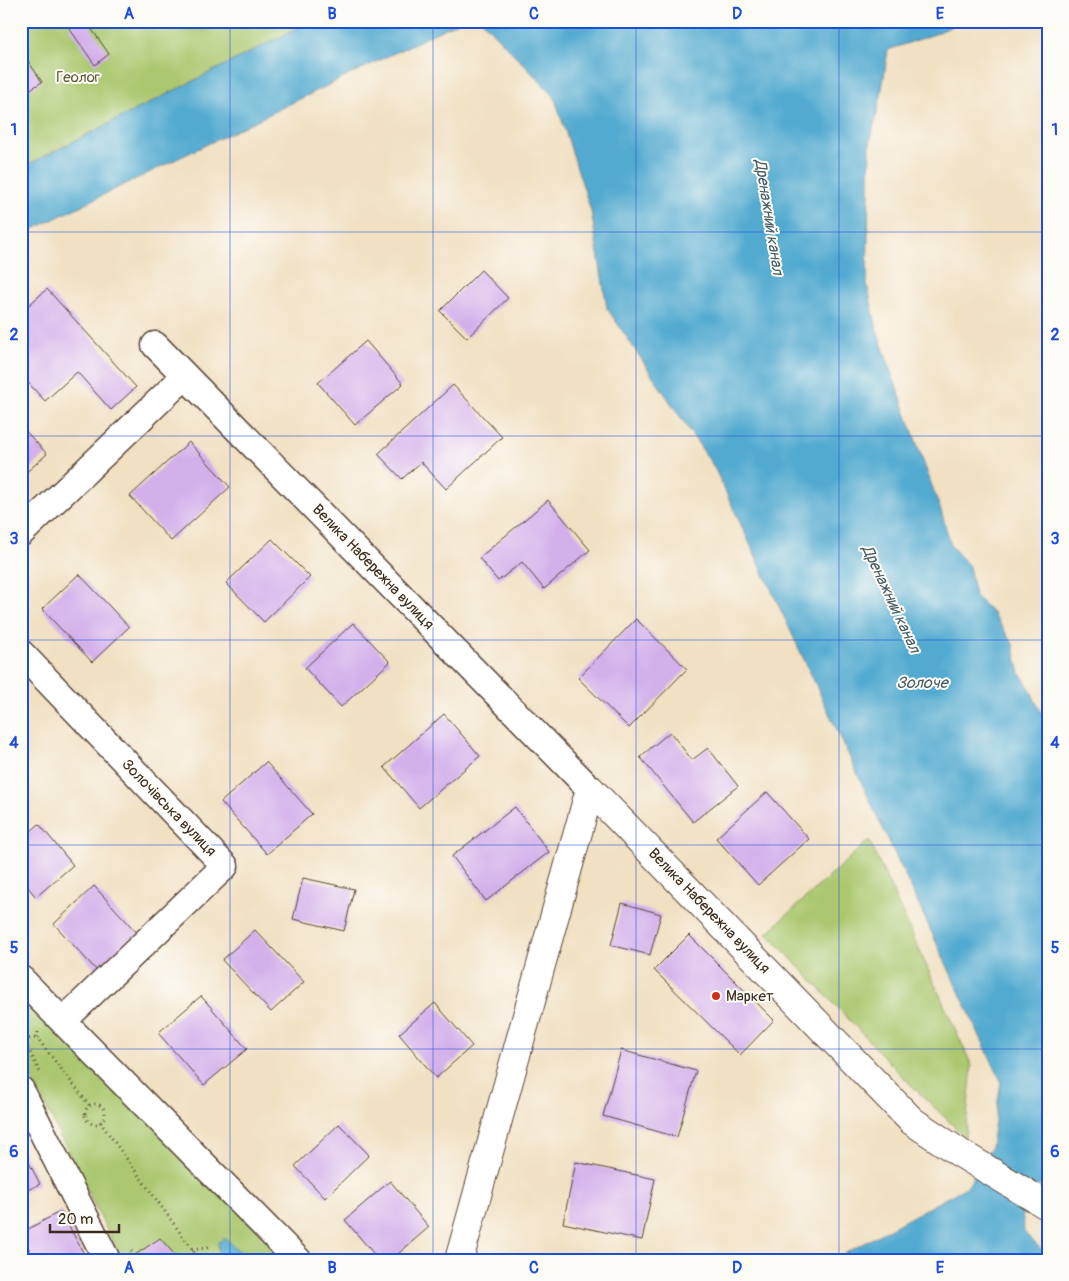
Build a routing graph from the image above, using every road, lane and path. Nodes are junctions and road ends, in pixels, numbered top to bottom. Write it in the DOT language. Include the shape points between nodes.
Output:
graph roads {
  1 [pos="155,345"];
  2 [pos="185,376"];
  3 [pos="21,534"];
  4 [pos="21,653"];
  5 [pos="590,789"];
  6 [pos="21,979"];
  7 [pos="63,1021"];
  8 [pos="24,1039"];
  9 [pos="21,1090"];
  10 [pos="90,1106"];
  11 [pos="100,1122"];
  12 [pos="1048,1206"];
  13 [pos="211,1247"];
  14 [pos="192,1250"];
  15 [pos="107,1260"];
  16 [pos="200,1260"];
  17 [pos="298,1260"];
  18 [pos="459,1260"];
  1 -- 2 [label="street, Велика Набережна вулиця"];
  2 -- 3 [label="street"];
  2 -- 5 [label="street, Велика Набережна вулиця"];
  4 -- 7 [label="street, Золочівська вулиця" via="225,866"];
  5 -- 12 [label="street, Велика Набережна вулиця" via="912,1120"];
  5 -- 18 [label="street"];
  6 -- 7 [label="street"];
  7 -- 17 [label="street"];
  8 -- 10 [label="path" via="38,1038"];
  9 -- 15 [label="street"];
  10 -- 11 [label="path" via="86,1117 91,1122"];
  10 -- 11 [label="path" via="95,1104 103,1108 104,1117"];
  11 -- 14 [label="path"];
  13 -- 14 [label="path"];
  14 -- 16 [label="path"];
}
